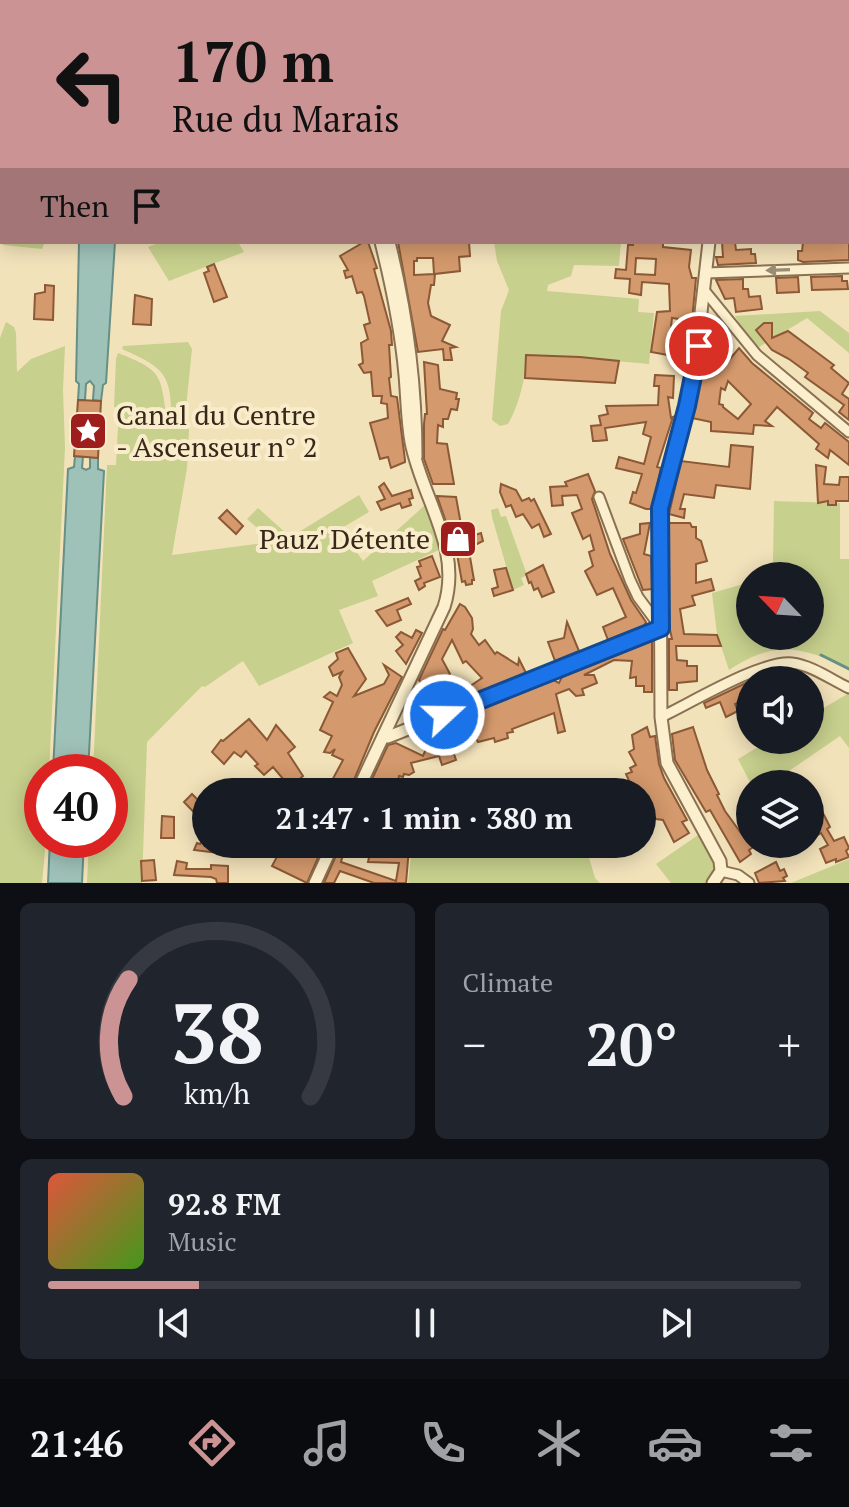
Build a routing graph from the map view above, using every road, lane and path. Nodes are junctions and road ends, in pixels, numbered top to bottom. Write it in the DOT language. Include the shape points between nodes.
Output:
graph roads {
  1 [pos="381,244"];
  2 [pos="390,244"];
  3 [pos="709,244"];
  4 [pos="849,268"];
  5 [pos="706,273"];
  6 [pos="704,290"];
  7 [pos="849,432"];
  8 [pos="417,464"];
  9 [pos="599,497"];
  10 [pos="661,628"];
  11 [pos="849,688"];
  12 [pos="661,717"];
  13 [pos="386,730"];
  14 [pos="364,778"];
  15 [pos="327,858"];
  16 [pos="721,871"];
  17 [pos="315,883"];
  18 [pos="713,883"];
  19 [pos="749,883"];
  1 -- 8 [label="street"];
  2 -- 8 [label="street" via="413,360"];
  3 -- 5 [label="street"];
  4 -- 5 [label="street, one-way"];
  5 -- 6 [label="street"];
  6 -- 7 [label="street" via="757,355"];
  6 -- 10 [label="street" via="695,365 660,508"];
  8 -- 13 [label="street" via="446,546 450,590"];
  9 -- 10 [label="street" via="638,597"];
  10 -- 12 [label="street"];
  10 -- 13 [label="street" via="402,732 388,737"];
  11 -- 12 [label="street" via="807,667 783,663"];
  12 -- 16 [label="street" via="667,763"];
  13 -- 14 [label="street"];
  15 -- 17 [label="street"];
  16 -- 18 [label="street"];
  16 -- 19 [label="street"];
}
